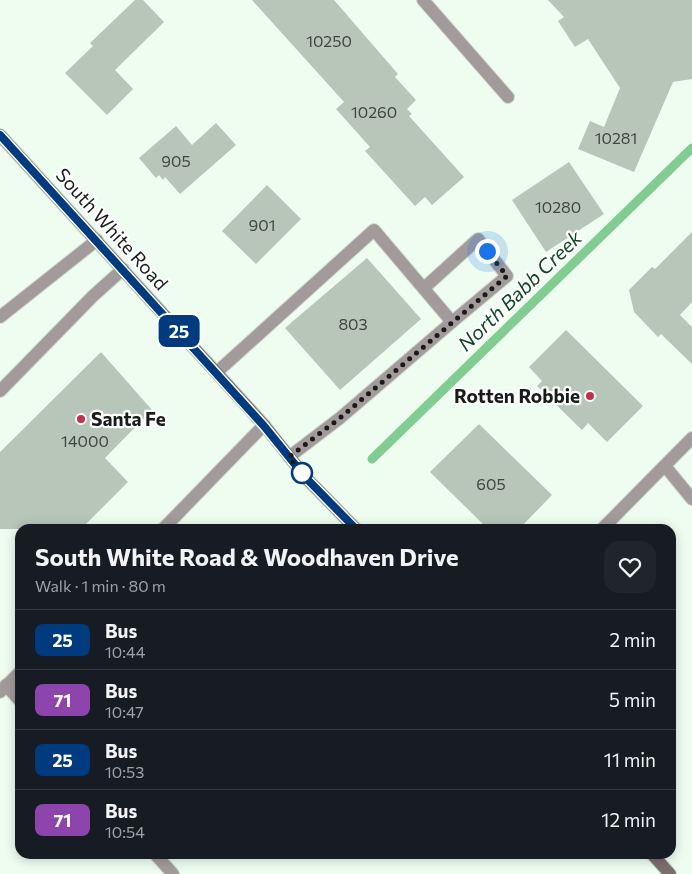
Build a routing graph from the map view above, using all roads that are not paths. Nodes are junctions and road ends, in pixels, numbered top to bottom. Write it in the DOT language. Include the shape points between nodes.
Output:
graph roads {
  1 [pos="424,0"];
  2 [pos="508,97"];
  3 [pos="0,135"];
  4 [pos="97,240"];
  5 [pos="123,269"];
  6 [pos="424,288"];
  7 [pos="0,317"];
  8 [pos="452,322"];
  9 [pos="217,372"];
  10 [pos="0,391"];
  11 [pos="264,426"];
  12 [pos="692,438"];
  13 [pos="289,457"];
  14 [pos="664,466"];
  15 [pos="692,499"];
  16 [pos="168,524"];
  17 [pos="351,524"];
  18 [pos="607,524"];
  19 [pos="15,677"];
  20 [pos="3,689"];
  21 [pos="15,697"];
  22 [pos="160,859"];
  23 [pos="656,859"];
  24 [pos="173,874"];
  25 [pos="670,874"];
  1 -- 2 [label="street"];
  3 -- 4 [label="main road, South White Road"];
  4 -- 5 [label="main road, South White Road"];
  4 -- 7 [label="street"];
  5 -- 9 [label="main road, South White Road"];
  5 -- 10 [label="street"];
  6 -- 8 [label="street"];
  6 -- 8 [label="street" via="478,239 507,276"];
  6 -- 9 [label="street" via="374,230"];
  8 -- 13 [label="street"];
  9 -- 11 [label="main road, South White Road"];
  11 -- 13 [label="main road, South White Road"];
  11 -- 16 [label="street"];
  12 -- 14 [label="street"];
  13 -- 17 [label="main road, South White Road"];
  14 -- 15 [label="street"];
  14 -- 18 [label="street"];
  19 -- 20 [label="street"];
  20 -- 21 [label="street"];
  22 -- 24 [label="street"];
  23 -- 25 [label="main road"];
}
